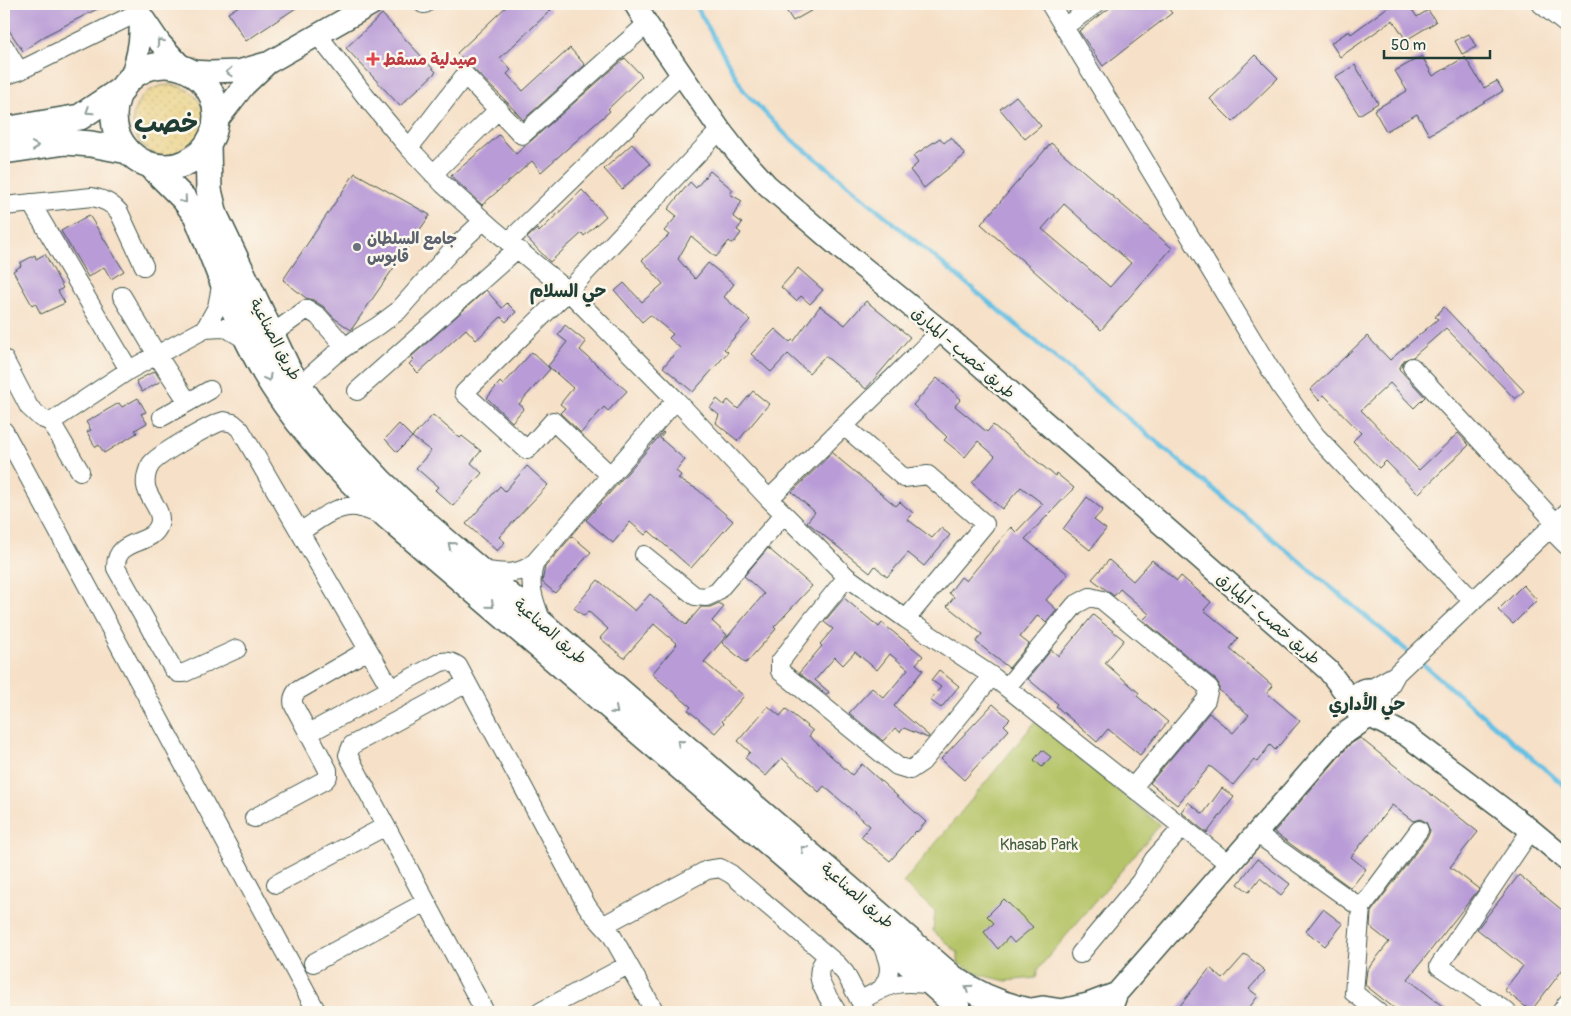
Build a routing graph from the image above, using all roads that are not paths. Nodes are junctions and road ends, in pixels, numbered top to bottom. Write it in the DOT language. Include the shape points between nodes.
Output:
graph roads {
  1 [pos="372,4"];
  2 [pos="636,4"];
  3 [pos="1050,4"];
  4 [pos="1096,4"];
  5 [pos="1541,4"];
  6 [pos="138,8"];
  7 [pos="647,24"];
  8 [pos="1567,25"];
  9 [pos="1064,27"];
  10 [pos="317,34"];
  11 [pos="4,46"];
  12 [pos="268,63"];
  13 [pos="186,70"];
  14 [pos="11,73"];
  15 [pos="681,74"];
  16 [pos="126,84"];
  17 [pos="499,109"];
  18 [pos="4,130"];
  19 [pos="720,130"];
  20 [pos="212,133"];
  21 [pos="409,148"];
  22 [pos="4,151"];
  23 [pos="128,151"];
  24 [pos="150,165"];
  25 [pos="433,174"];
  26 [pos="31,203"];
  27 [pos="4,206"];
  28 [pos="483,221"];
  29 [pos="513,245"];
  30 [pos="144,266"];
  31 [pos="222,280"];
  32 [pos="568,291"];
  33 [pos="122,296"];
  34 [pos="205,329"];
  35 [pos="941,331"];
  36 [pos="272,334"];
  37 [pos="248,341"];
  38 [pos="345,347"];
  39 [pos="157,355"];
  40 [pos="4,359"];
  41 [pos="1412,367"];
  42 [pos="129,370"];
  43 [pos="300,385"];
  44 [pos="210,390"];
  45 [pos="357,391"];
  46 [pos="676,400"];
  47 [pos="188,402"];
  48 [pos="162,417"];
  49 [pos="51,422"];
  50 [pos="844,426"];
  51 [pos="4,431"];
  52 [pos="338,468"];
  53 [pos="80,471"];
  54 [pos="610,475"];
  55 [pos="770,499"];
  56 [pos="337,510"];
  57 [pos="784,514"];
  58 [pos="388,518"];
  59 [pos="1558,521"];
  60 [pos="300,532"];
  61 [pos="1567,546"];
  62 [pos="644,555"];
  63 [pos="536,562"];
  64 [pos="480,570"];
  65 [pos="847,577"];
  66 [pos="1473,601"];
  67 [pos="906,619"];
  68 [pos="543,624"];
  69 [pos="237,649"];
  70 [pos="368,650"];
  71 [pos="992,676"];
  72 [pos="467,683"];
  73 [pos="1006,687"];
  74 [pos="391,689"];
  75 [pos="1368,703"];
  76 [pos="309,733"];
  77 [pos="1133,787"];
  78 [pos="254,818"];
  79 [pos="386,826"];
  80 [pos="1183,827"];
  81 [pos="1418,830"];
  82 [pos="1531,830"];
  83 [pos="1256,833"];
  84 [pos="1567,860"];
  85 [pos="1229,864"];
  86 [pos="276,884"];
  87 [pos="426,902"];
  88 [pos="1361,908"];
  89 [pos="604,925"];
  90 [pos="879,937"];
  91 [pos="1080,954"];
  92 [pos="828,957"];
  93 [pos="313,963"];
  94 [pos="628,965"];
  95 [pos="934,985"];
  96 [pos="882,988"];
  97 [pos="1113,1002"];
  98 [pos="1567,1003"];
  99 [pos="863,1007"];
  100 [pos="318,1012"];
  101 [pos="485,1012"];
  102 [pos="540,1012"];
  103 [pos="654,1012"];
  104 [pos="837,1012"];
  105 [pos="960,1012"];
  106 [pos="1028,1012"];
  107 [pos="1060,1012"];
  108 [pos="1378,1012"];
  109 [pos="1507,1012"];
  110 [pos="1560,1012"];
  1 -- 10 [label="main road"];
  2 -- 7 [label="main road, طريق خصب - المبارق"];
  3 -- 9 [label="street"];
  4 -- 9 [label="street"];
  5 -- 8 [label="street"];
  13 -- 6 [label="main road, one-way" via="160,43"];
  6 -- 14 [label="street"];
  6 -- 16 [label="main road" via="140,49"];
  7 -- 15 [label="main road, طريق خصب - المبارق"];
  7 -- 17 [label="street" via="522,134"];
  9 -- 66 [label="street" via="1281,387 1316,436"];
  10 -- 12 [label="main road"];
  10 -- 21 [label="street" via="360,102"];
  11 -- 14 [label="street"];
  12 -- 13 [label="main road, one-way" via="238,72"];
  12 -- 20 [label="main road" via="244,86"];
  13 -- 16 [label="highway" via="156,66 140,72"];
  13 -- 20 [label="highway" via="199,78 213,97 216,110"];
  15 -- 19 [label="main road, طريق خصب - المبارق"];
  15 -- 29 [label="street"];
  16 -- 18 [label="highway, one-way" via="80,117"];
  16 -- 23 [label="highway" via="117,99 114,121"];
  17 -- 21 [label="street" via="465,75"];
  17 -- 25 [label="street"];
  19 -- 32 [label="street"];
  19 -- 35 [label="main road, طريق خصب - المبارق" via="767,185"];
  20 -- 24 [label="highway" via="199,154 188,162 176,166"];
  20 -- 36 [label="highway, طريق الصناعية" via="210,190 215,214"];
  21 -- 25 [label="street"];
  22 -- 23 [label="highway, one-way" via="66,142"];
  23 -- 24 [label="highway"];
  24 -- 31 [label="highway, طريق الصناعية, one-way" via="196,215"];
  25 -- 28 [label="street"];
  26 -- 27 [label="street"];
  26 -- 30 [label="street" via="92,197 108,202 119,212"];
  26 -- 42 [label="street"];
  28 -- 29 [label="street"];
  28 -- 38 [label="street" via="398,310"];
  29 -- 32 [label="street"];
  29 -- 45 [label="street"];
  31 -- 34 [label="street" via="216,308"];
  31 -- 37 [label="highway, طريق الصناعية"];
  32 -- 46 [label="street"];
  32 -- 54 [label="street" via="464,393 527,450 553,421"];
  33 -- 39 [label="street"];
  34 -- 37 [label="street" via="228,329"];
  34 -- 39 [label="street"];
  35 -- 50 [label="street"];
  35 -- 75 [label="main road, طريق خصب - المبارق"];
  36 -- 38 [label="street" via="307,309 318,316"];
  36 -- 43 [label="highway, طريق الصناعية" via="289,371"];
  37 -- 52 [label="highway, طريق الصناعية, one-way" via="278,393"];
  38 -- 43 [label="street"];
  39 -- 42 [label="street"];
  39 -- 47 [label="street"];
  40 -- 49 [label="street" via="29,408 40,418"];
  41 -- 59 [label="street"];
  42 -- 49 [label="street"];
  64 -- 43 [label="highway, طريق الصناعية, one-way" via="381,482 321,417"];
  44 -- 47 [label="street"];
  46 -- 54 [label="street"];
  46 -- 55 [label="street"];
  47 -- 48 [label="street"];
  49 -- 53 [label="street"];
  50 -- 55 [label="street"];
  50 -- 67 [label="street" via="904,478 928,475 985,524"];
  51 -- 100 [label="street"];
  52 -- 56 [label="street" via="342,496"];
  52 -- 58 [label="highway, طريق الصناعية"];
  54 -- 63 [label="street"];
  55 -- 57 [label="street"];
  56 -- 58 [label="street" via="358,508"];
  56 -- 60 [label="street"];
  57 -- 62 [label="street" via="717,592 706,597 695,596"];
  57 -- 65 [label="street"];
  58 -- 90 [label="highway, طريق الصناعية, one-way"];
  59 -- 61 [label="street"];
  59 -- 66 [label="street"];
  60 -- 69 [label="street" via="233,422 219,422 150,465 146,488 160,517 159,525 155,532 118,555 116,568 119,575 173,669 184,673"];
  60 -- 70 [label="street"];
  63 -- 64 [label="street" via="511,574"];
  63 -- 68 [label="street" via="531,588"];
  64 -- 68 [label="highway, طريق الصناعية"];
  65 -- 67 [label="street"];
  65 -- 71 [label="street" via="780,662 780,671 897,766 910,770 922,762"];
  66 -- 75 [label="street"];
  67 -- 71 [label="street"];
  106 -- 68 [label="highway, طريق الصناعية, one-way" via="989,1000 953,978"];
  70 -- 74 [label="street"];
  70 -- 76 [label="street" via="296,691 293,701"];
  71 -- 73 [label="street"];
  72 -- 74 [label="street" via="454,662 443,661"];
  72 -- 79 [label="street" via="352,745 349,750 350,761"];
  72 -- 89 [label="street" via="588,906"];
  73 -- 77 [label="street"];
  73 -- 77 [label="street" via="1075,605 1090,597 1102,600 1209,688 1206,700"];
  74 -- 76 [label="street"];
  75 -- 82 [label="main road, طريق خصب - المبارق"];
  75 -- 83 [label="main road"];
  76 -- 78 [label="street" via="326,765 328,776"];
  77 -- 80 [label="street"];
  79 -- 86 [label="street"];
  79 -- 87 [label="street"];
  80 -- 85 [label="street"];
  80 -- 91 [label="street"];
  81 -- 88 [label="street"];
  82 -- 84 [label="main road, طريق خصب - المبارق"];
  82 -- 109 [label="street" via="1439,966"];
  83 -- 85 [label="main road"];
  83 -- 88 [label="street"];
  85 -- 97 [label="main road"];
  87 -- 93 [label="street"];
  87 -- 101 [label="street"];
  88 -- 108 [label="street" via="1354,993"];
  89 -- 92 [label="street" via="707,870 720,868"];
  89 -- 94 [label="street"];
  90 -- 95 [label="highway, طريق الصناعية"];
  90 -- 96 [label="street" via="890,972"];
  92 -- 99 [label="street" via="845,973"];
  92 -- 104 [label="street" via="822,961 818,975"];
  94 -- 102 [label="street"];
  94 -- 103 [label="street"];
  95 -- 96 [label="street" via="902,982"];
  95 -- 105 [label="highway, طريق الصناعية"];
  96 -- 99 [label="street"];
  97 -- 107 [label="main road" via="1088,1004"];
  98 -- 110 [label="street"];
  106 -- 107 [label="highway, طريق الصناعية" via="1044,1009"];
}
